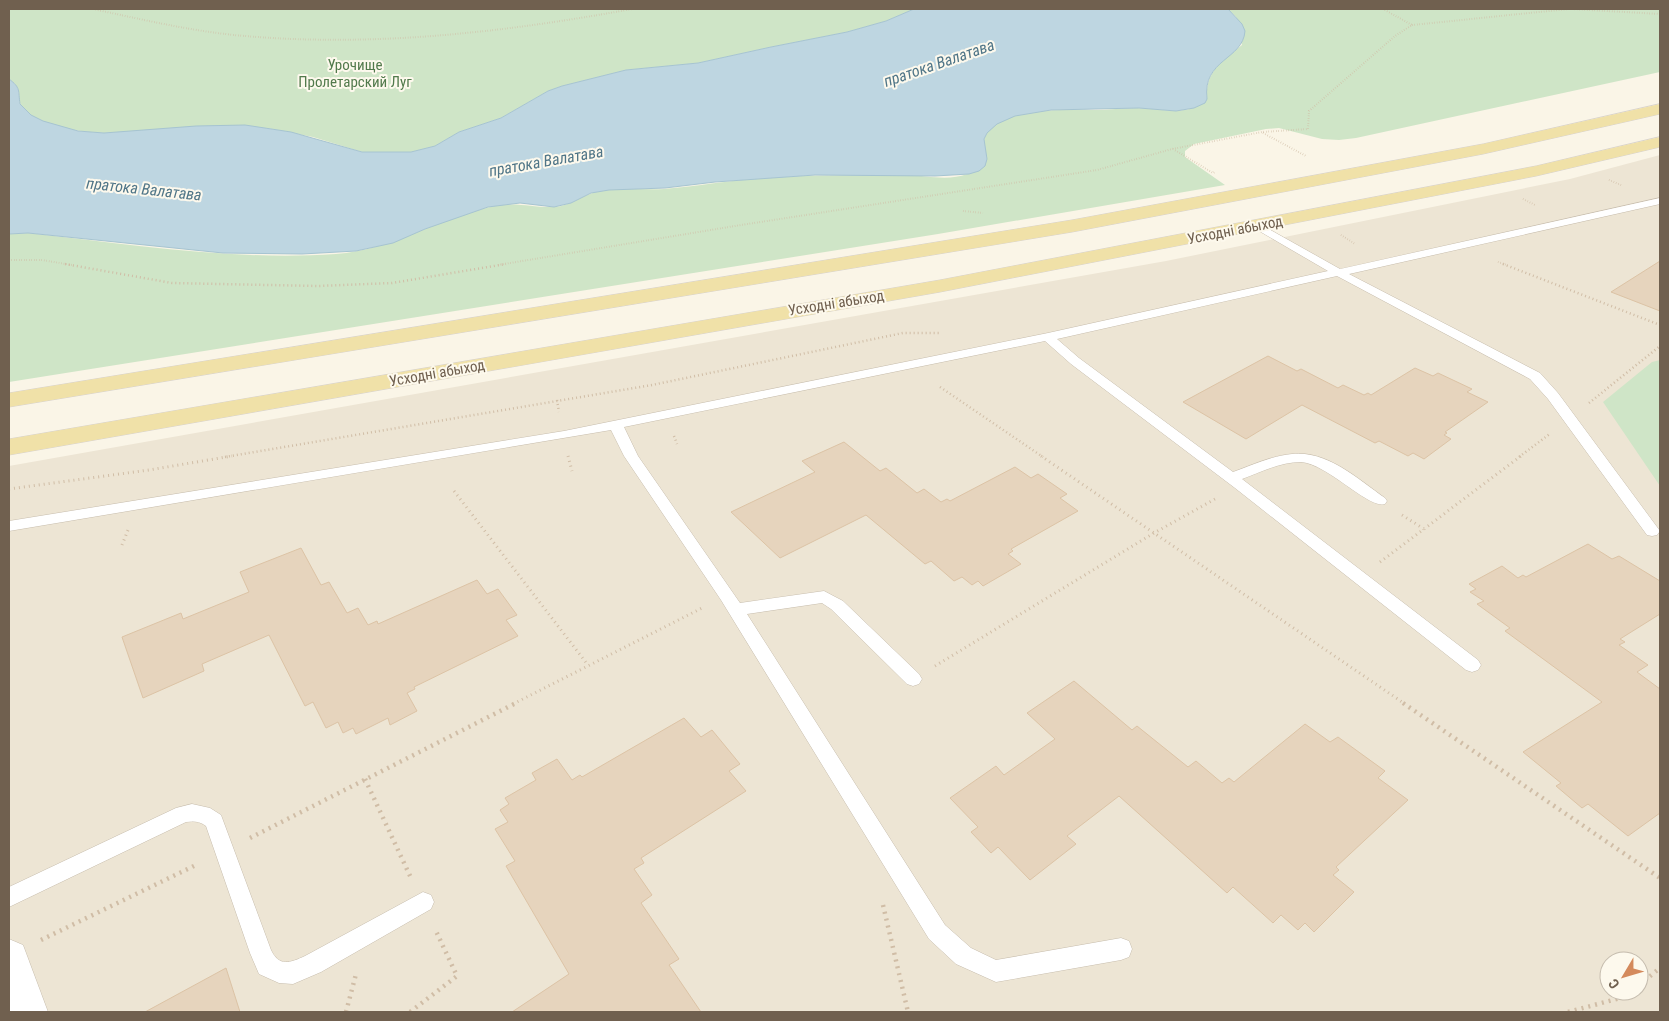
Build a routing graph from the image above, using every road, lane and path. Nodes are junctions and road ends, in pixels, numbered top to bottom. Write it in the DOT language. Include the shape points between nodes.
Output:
graph roads {
  1 [pos="93,9"];
  2 [pos="632,9"];
  3 [pos="1383,9"];
  4 [pos="1570,9"];
  5 [pos="1660,14"];
  6 [pos="1412,25"];
  7 [pos="1660,110"];
  8 [pos="1262,132"];
  9 [pos="1660,142"];
  10 [pos="1172,149"];
  11 [pos="1307,156"];
  12 [pos="1212,173"];
  13 [pos="1660,201"];
  14 [pos="1258,226"];
  15 [pos="9,260"];
  16 [pos="1496,261"];
  17 [pos="1337,272"];
  18 [pos="1660,326"];
  19 [pos="943,333"];
  20 [pos="1048,337"];
  21 [pos="1660,346"];
  22 [pos="940,387"];
  23 [pos="9,400"];
  24 [pos="1570,419"];
  25 [pos="616,425"];
  26 [pos="9,447"];
  27 [pos="567,451"];
  28 [pos="572,470"];
  29 [pos="1236,482"];
  30 [pos="9,489"];
  31 [pos="454,491"];
  32 [pos="1380,501"];
  33 [pos="9,526"];
  34 [pos="1652,530"];
  35 [pos="1154,533"];
  36 [pos="1360,578"];
  37 [pos="731,603"];
  38 [pos="704,607"];
  39 [pos="709,616"];
  40 [pos="588,665"];
  41 [pos="1472,665"];
  42 [pos="913,679"];
  43 [pos="225,852"];
  44 [pos="1660,878"];
  45 [pos="9,897"];
  46 [pos="881,898"];
  47 [pos="423,902"];
  48 [pos="1121,950"];
  49 [pos="21,951"];
  50 [pos="1660,968"];
  51 [pos="1649,977"];
  52 [pos="1609,1001"];
  53 [pos="27,1012"];
  54 [pos="908,1012"];
  55 [pos="1568,1012"];
  1 -- 2 [label="path" via="234,35 402,40 478,34"];
  3 -- 6 [label="path"];
  4 -- 5 [label="path"];
  4 -- 6 [label="path"];
  6 -- 8 [label="path" via="1309,111 1308,129"];
  7 -- 23 [label="main road, Усходні абыход" via="1483,149 1072,226"];
  8 -- 10 [label="path"];
  8 -- 11 [label="path"];
  9 -- 14 [label="main road, Усходні абыход" via="1536,171"];
  10 -- 12 [label="path"];
  10 -- 15 [label="path" via="1097,170 392,283 318,286 172,283 42,260"];
  13 -- 17 [label="lane"];
  14 -- 17 [label="lane"];
  14 -- 26 [label="main road, Усходні абыход" via="940,286"];
  16 -- 18 [label="path"];
  17 -- 20 [label="lane"];
  17 -- 24 [label="lane" via="1535,376"];
  19 -- 30 [label="path" via="903,333 652,385 149,470"];
  20 -- 25 [label="lane"];
  20 -- 29 [label="lane" via="1075,361"];
  21 -- 24 [label="path"];
  22 -- 35 [label="path"];
  24 -- 34 [label="lane"];
  24 -- 36 [label="path"];
  25 -- 33 [label="lane"];
  25 -- 37 [label="lane" via="631,456"];
  27 -- 28 [label="path"];
  29 -- 32 [label="lane" via="1281,461 1304,458 1331,469"];
  29 -- 35 [label="path"];
  29 -- 36 [label="lane"];
  31 -- 40 [label="path"];
  35 -- 42 [label="path"];
  35 -- 44 [label="path"];
  36 -- 41 [label="lane"];
  37 -- 38 [label="path"];
  37 -- 42 [label="lane" via="824,597"];
  37 -- 48 [label="lane" via="937,932 950,947 980,966 996,971"];
  38 -- 39 [label="path"];
  38 -- 40 [label="path"];
  40 -- 43 [label="path"];
  43 -- 45 [label="lane" via="214,821 197,811 183,814"];
  43 -- 47 [label="lane" via="261,953 267,966 279,972 293,973 313,964"];
  43 -- 49 [label="path"];
  46 -- 54 [label="path"];
  49 -- 53 [label="street"];
  50 -- 51 [label="path"];
  52 -- 55 [label="path"];
}
